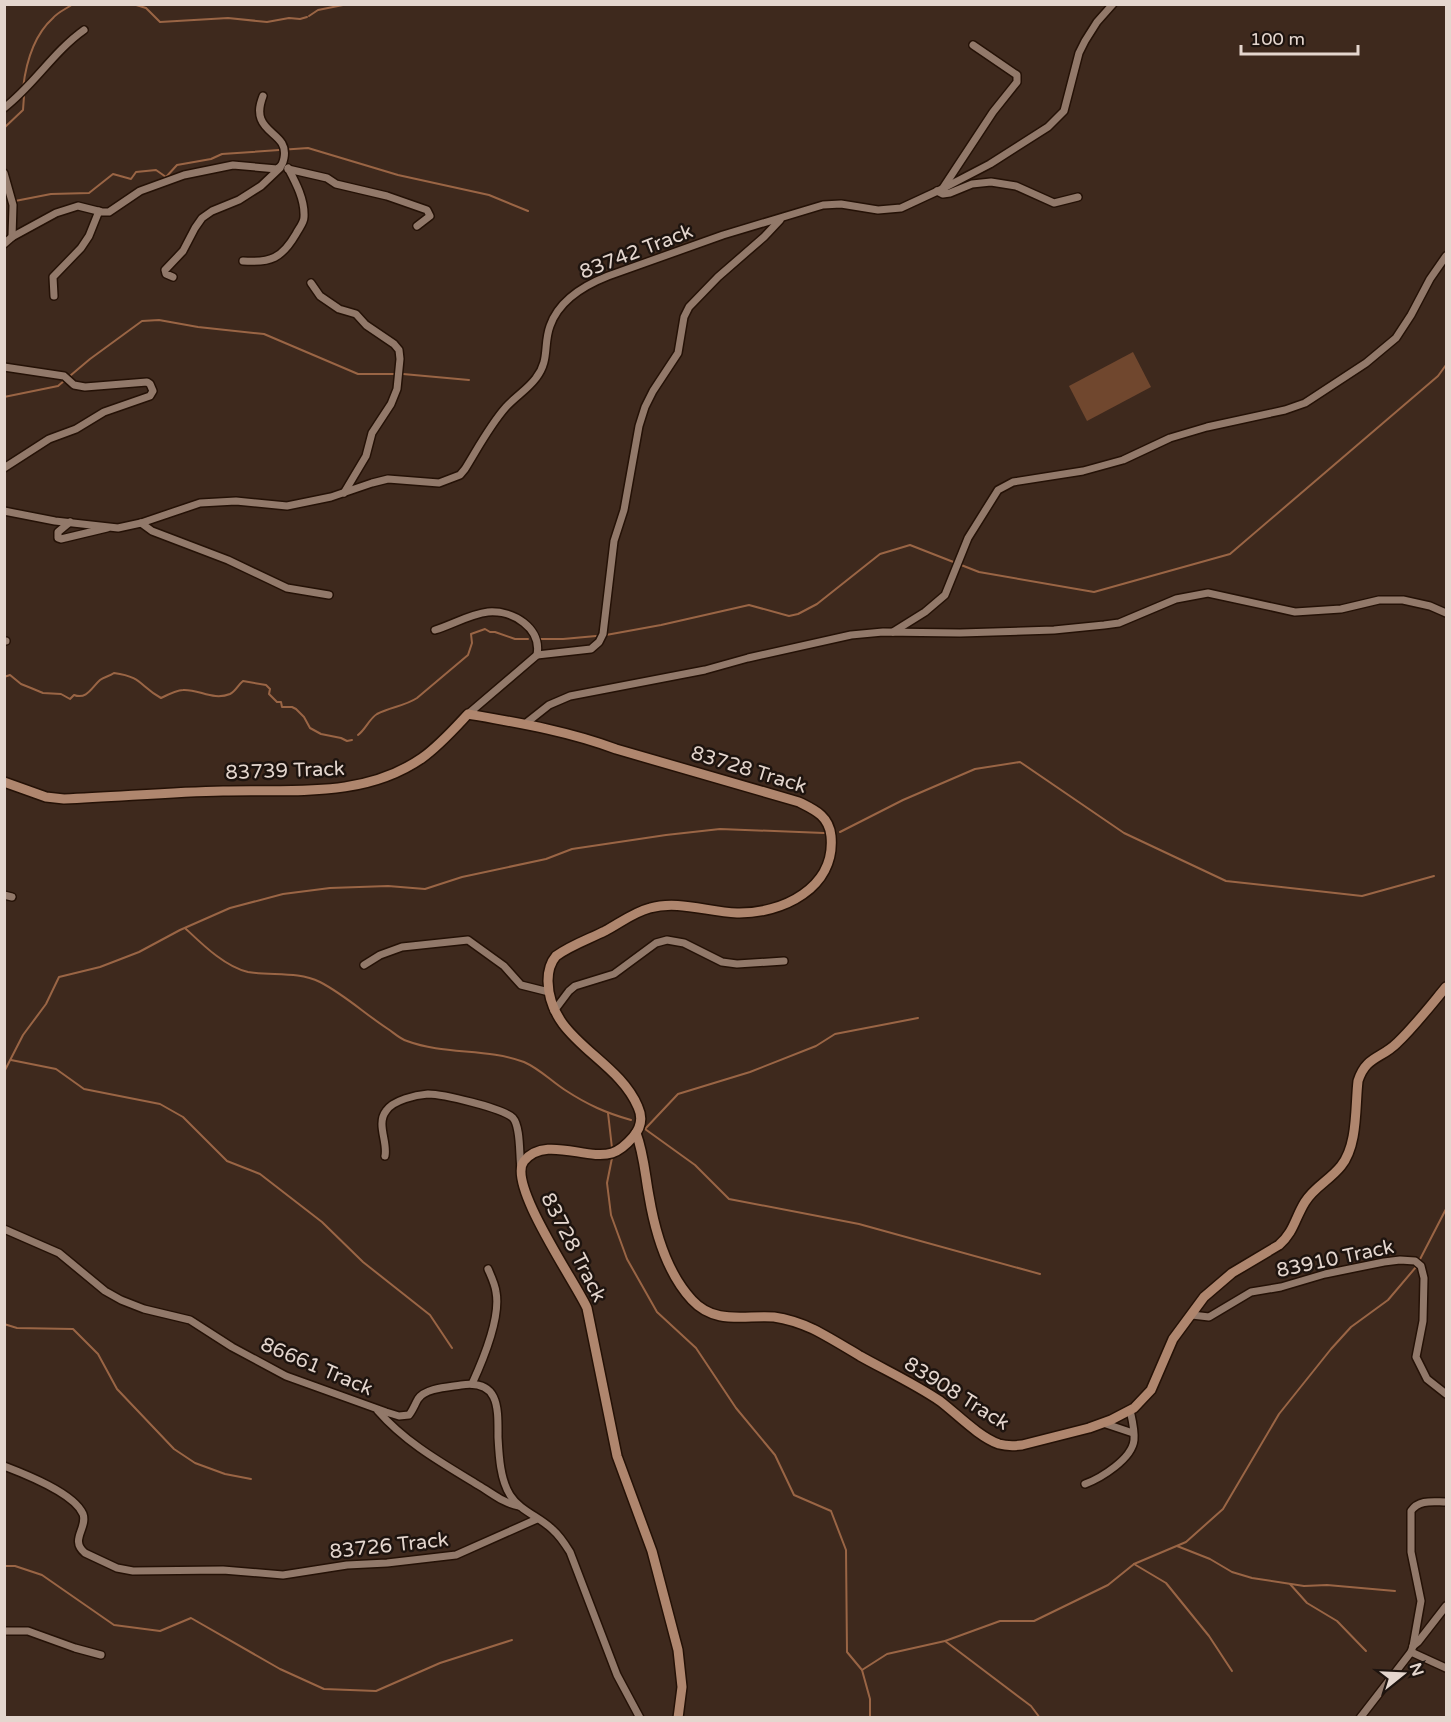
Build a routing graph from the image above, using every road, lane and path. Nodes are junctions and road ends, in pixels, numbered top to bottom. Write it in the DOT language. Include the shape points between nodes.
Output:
graph roads {
  1 [pos="1113,4"];
  2 [pos="84,30"];
  3 [pos="973,45"];
  4 [pos="263,96"];
  5 [pos="4,108"];
  6 [pos="284,165"];
  7 [pos="4,173"];
  8 [pos="940,190"];
  9 [pos="1078,197"];
  10 [pos="99,211"];
  11 [pos="780,220"];
  12 [pos="417,226"];
  13 [pos="12,237"];
  14 [pos="4,244"];
  15 [pos="1446,256"];
  16 [pos="243,261"];
  17 [pos="174,277"];
  18 [pos="311,283"];
  19 [pos="54,296"];
  20 [pos="4,367"];
  21 [pos="4,468"];
  22 [pos="344,493"];
  23 [pos="4,512"];
  24 [pos="70,522"];
  25 [pos="141,523"];
  26 [pos="110,527"];
  27 [pos="329,595"];
  28 [pos="1446,613"];
  29 [pos="435,630"];
  30 [pos="892,632"];
  31 [pos="537,655"];
  32 [pos="468,714"];
  33 [pos="525,724"];
  34 [pos="4,782"];
  35 [pos="784,961"];
  36 [pos="364,964"];
  37 [pos="1446,987"];
  38 [pos="549,992"];
  39 [pos="554,1011"];
  40 [pos="636,1133"];
  41 [pos="385,1156"];
  42 [pos="521,1168"];
  43 [pos="4,1228"];
  44 [pos="488,1269"];
  45 [pos="1192,1315"];
  46 [pos="472,1384"];
  47 [pos="1446,1394"];
  48 [pos="376,1409"];
  49 [pos="1130,1410"];
  50 [pos="1103,1423"];
  51 [pos="1133,1433"];
  52 [pos="4,1466"];
  53 [pos="1085,1484"];
  54 [pos="1446,1502"];
  55 [pos="521,1507"];
  56 [pos="537,1519"];
  57 [pos="1446,1606"];
  58 [pos="1446,1618"];
  59 [pos="1437,1619"];
  60 [pos="4,1631"];
  61 [pos="1412,1649"];
  62 [pos="101,1655"];
  63 [pos="1446,1668"];
  64 [pos="640,1718"];
  65 [pos="678,1718"];
  66 [pos="1360,1718"];
  1 -- 8 [label="street, 83742 Track" via="1084,41 1068,101 1057,119 990,164"];
  2 -- 5 [label="street"];
  3 -- 8 [label="street" via="1017,75 1017,82"];
  4 -- 6 [label="street" via="260,118 282,141"];
  6 -- 10 [label="street" via="271,170 233,165 215,168 148,187 109,212"];
  6 -- 12 [label="street" via="427,210 428,219"];
  6 -- 16 [label="street" via="299,190 304,221 287,249 278,256 265,262"];
  6 -- 17 [label="street" via="261,186 202,218 183,251 165,270 165,274"];
  7 -- 13 [label="street" via="13,205"];
  8 -- 9 [label="street" via="950,193 990,182 1016,186 1054,203"];
  8 -- 11 [label="street, 83742 Track" via="890,210 831,204"];
  10 -- 13 [label="street" via="85,206 69,208"];
  10 -- 19 [label="street" via="81,248 53,277"];
  11 -- 22 [label="street, 83742 Track" via="608,276 577,292 550,326 543,369 505,408 460,475 439,483 388,479"];
  11 -- 31 [label="street" via="689,307 678,353 645,407 615,541 600,642 591,649"];
  13 -- 14 [label="street"];
  15 -- 30 [label="street" via="1396,339 1305,403 1170,438 1123,460 1013,482 998,490 968,538 945,595"];
  18 -- 22 [label="street" via="320,296 339,309 356,314 399,350 397,389 392,404 372,433 366,456"];
  20 -- 21 [label="street" via="64,376 85,387 147,382 153,391 150,396 104,412 56,436"];
  22 -- 25 [label="street, 83742 Track" via="287,506 236,501 200,503"];
  23 -- 24 [label="street, 83742 Track"];
  24 -- 26 [label="street, 83742 Track"];
  24 -- 26 [label="street" via="58,532 58,538"];
  25 -- 26 [label="street, 83742 Track"];
  25 -- 27 [label="street" via="287,588"];
  28 -- 30 [label="street" via="1403,600 1295,612 1208,593 1176,599 1104,625 984,633"];
  29 -- 31 [label="street" via="488,612 508,615 534,631"];
  30 -- 33 [label="street" via="835,638 705,670 580,693 549,705"];
  31 -- 32 [label="street, 83739 Track"];
  32 -- 33 [label="street, 83728 Track"];
  32 -- 34 [label="street, 83739 Track" via="439,744 403,769 372,781 333,789 64,799"];
  33 -- 38 [label="street, 83728 Track" via="590,739 799,802 824,816 831,834 830,856 822,878 795,899 751,912 669,906 643,910 556,956 550,967"];
  35 -- 39 [label="street" via="729,963 684,943 666,940 614,974 569,990"];
  36 -- 38 [label="street" via="402,947 468,940 504,966 521,985"];
  37 -- 45 [label="street, 83908 Track" via="1397,1043 1365,1065 1358,1081 1347,1155 1304,1203 1292,1231 1279,1245 1222,1280"];
  38 -- 39 [label="street, 83728 Track"];
  39 -- 40 [label="street, 83728 Track" via="569,1032 617,1076 634,1099 641,1117"];
  40 -- 42 [label="street" via="627,1145 610,1154 545,1150 527,1158"];
  40 -- 50 [label="street, 83908 Track" via="668,1263 692,1300 707,1312 724,1318 786,1319 815,1330 930,1395 998,1444 1022,1445"];
  41 -- 42 [label="street" via="382,1120 386,1110 401,1101 434,1094 480,1104 510,1116 518,1131"];
  42 -- 65 [label="street, 83728 Track" via="522,1182 540,1226 587,1308 617,1456 652,1551 678,1650 682,1687"];
  43 -- 48 [label="street, 86661 Track" via="59,1253 121,1300 190,1320 286,1376"];
  44 -- 46 [label="street" via="496,1292 495,1316"];
  45 -- 47 [label="street, 83910 Track" via="1209,1317 1245,1294 1325,1274 1400,1260 1415,1261 1424,1278 1423,1322 1416,1357 1427,1379"];
  45 -- 49 [label="street, 83908 Track" via="1173,1339 1151,1389"];
  46 -- 48 [label="street, 86661 Track" via="423,1393 412,1412 405,1416"];
  46 -- 55 [label="street" via="483,1386 494,1396 502,1475 510,1497"];
  48 -- 55 [label="street" via="424,1452 498,1498"];
  49 -- 50 [label="street, 83908 Track"];
  49 -- 51 [label="street"];
  50 -- 51 [label="street"];
  51 -- 53 [label="street" via="1133,1443 1125,1456 1104,1475"];
  52 -- 56 [label="street, 83726 Track" via="48,1485 76,1505 83,1515 81,1550 132,1571 222,1570 283,1575 456,1555"];
  54 -- 61 [label="street" via="1423,1502 1411,1511 1411,1552 1421,1601"];
  55 -- 56 [label="street"];
  56 -- 64 [label="street" via="552,1528 570,1552 617,1675"];
  57 -- 59 [label="street"];
  58 -- 59 [label="street"];
  59 -- 61 [label="street"];
  60 -- 62 [label="street" via="28,1630"];
  61 -- 63 [label="street"];
  61 -- 66 [label="street"];
}
